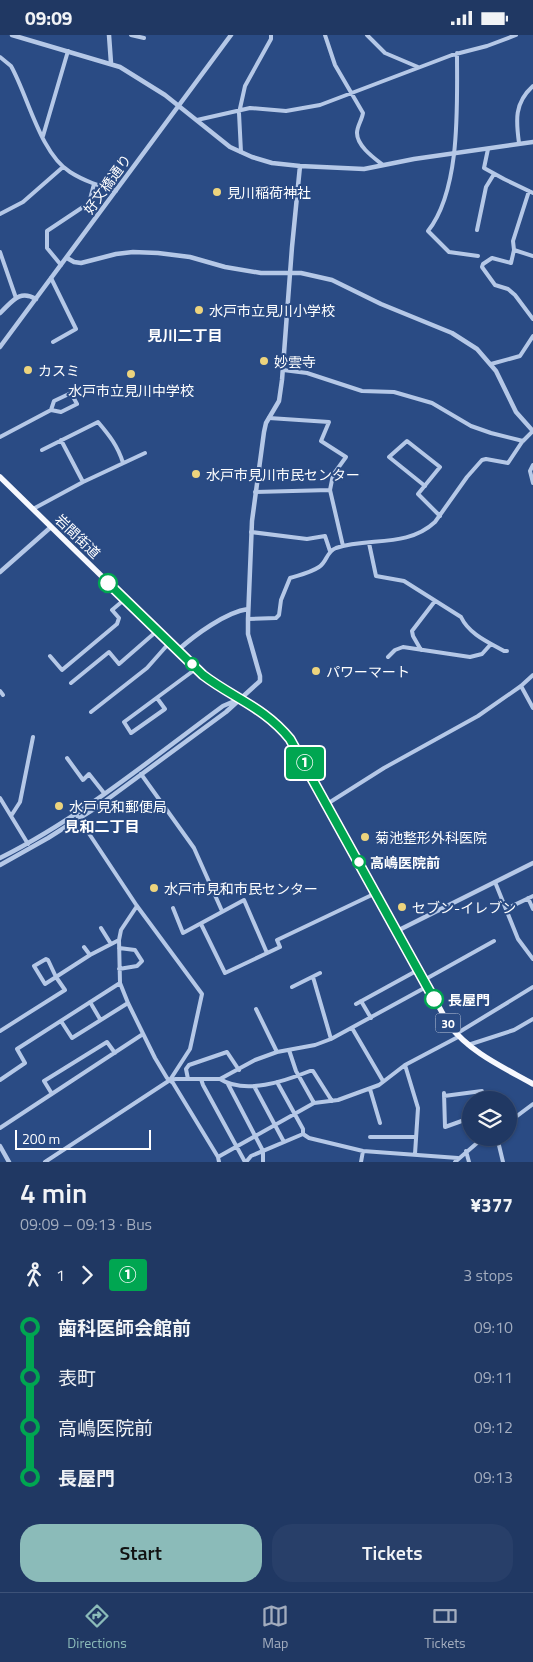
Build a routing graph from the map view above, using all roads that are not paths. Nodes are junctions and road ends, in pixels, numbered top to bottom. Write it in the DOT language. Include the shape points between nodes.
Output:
graph roads {
  1 [pos="12,35"];
  2 [pos="110,35"];
  3 [pos="132,35"];
  4 [pos="231,35"];
  5 [pos="271,35"];
  6 [pos="325,35"];
  7 [pos="367,35"];
  8 [pos="516,35"];
  9 [pos="144,38"];
  10 [pos="68,51"];
  11 [pos="458,53"];
  12 [pos="0,57"];
  13 [pos="111,63"];
  14 [pos="418,67"];
  15 [pos="533,86"];
  16 [pos="353,93"];
  17 [pos="179,105"];
  18 [pos="240,110"];
  19 [pos="197,120"];
  20 [pos="42,136"];
  21 [pos="533,141"];
  22 [pos="519,143"];
  23 [pos="488,149"];
  24 [pos="241,153"];
  25 [pos="453,154"];
  26 [pos="383,165"];
  27 [pos="300,166"];
  28 [pos="63,167"];
  29 [pos="494,173"];
  30 [pos="94,184"];
  31 [pos="116,191"];
  32 [pos="531,192"];
  33 [pos="0,214"];
  34 [pos="477,230"];
  35 [pos="514,250"];
  36 [pos="0,252"];
  37 [pos="478,256"];
  38 [pos="533,256"];
  39 [pos="67,258"];
  40 [pos="1,261"];
  41 [pos="61,265"];
  42 [pos="291,272"];
  43 [pos="51,278"];
  44 [pos="16,298"];
  45 [pos="36,299"];
  46 [pos="0,313"];
  47 [pos="533,319"];
  48 [pos="533,336"];
  49 [pos="53,342"];
  50 [pos="0,347"];
  51 [pos="492,364"];
  52 [pos="283,370"];
  53 [pos="51,410"];
  54 [pos="269,418"];
  55 [pos="533,431"];
  56 [pos="0,437"];
  57 [pos="61,440"];
  58 [pos="523,441"];
  59 [pos="42,450"];
  60 [pos="145,453"];
  61 [pos="123,463"];
  62 [pos="533,465"];
  63 [pos="0,477"];
  64 [pos="83,482"];
  65 [pos="533,483"];
  66 [pos="425,486"];
  67 [pos="330,490"];
  68 [pos="255,491"];
  69 [pos="33,509"];
  70 [pos="440,516"];
  71 [pos="51,527"];
  72 [pos="251,532"];
  73 [pos="370,543"];
  74 [pos="343,546"];
  75 [pos="330,551"];
  76 [pos="0,572"];
  77 [pos="125,599"];
  78 [pos="435,601"];
  79 [pos="248,609"];
  80 [pos="248,619"];
  81 [pos="158,631"];
  82 [pos="170,642"];
  83 [pos="491,644"];
  84 [pos="422,649"];
  85 [pos="178,650"];
  86 [pos="507,651"];
  87 [pos="50,656"];
  88 [pos="388,657"];
  89 [pos="197,669"];
  90 [pos="533,675"];
  91 [pos="71,683"];
  92 [pos="521,686"];
  93 [pos="157,698"];
  94 [pos="240,698"];
  95 [pos="533,708"];
  96 [pos="91,712"];
  97 [pos="33,737"];
  98 [pos="67,757"];
  99 [pos="141,774"];
  100 [pos="104,793"];
  101 [pos="0,799"];
  102 [pos="327,804"];
  103 [pos="11,816"];
  104 [pos="77,817"];
  105 [pos="28,844"];
  106 [pos="0,858"];
  107 [pos="533,863"];
  108 [pos="0,865"];
  109 [pos="495,882"];
  110 [pos="376,893"];
  111 [pos="533,896"];
  112 [pos="528,898"];
  113 [pos="137,906"];
  114 [pos="172,908"];
  115 [pos="506,909"];
  116 [pos="533,909"];
  117 [pos="222,911"];
  118 [pos="201,923"];
  119 [pos="101,928"];
  120 [pos="397,931"];
  121 [pos="119,940"];
  122 [pos="494,941"];
  123 [pos="111,944"];
  124 [pos="84,947"];
  125 [pos="119,948"];
  126 [pos="267,953"];
  127 [pos="90,955"];
  128 [pos="533,959"];
  129 [pos="119,969"];
  130 [pos="418,970"];
  131 [pos="320,973"];
  132 [pos="56,977"];
  133 [pos="313,977"];
  134 [pos="424,980"];
  135 [pos="120,983"];
  136 [pos="292,987"];
  137 [pos="428,987"];
  138 [pos="533,987"];
  139 [pos="361,1001"];
  140 [pos="90,1002"];
  141 [pos="128,1003"];
  142 [pos="356,1004"];
  143 [pos="256,1009"];
  144 [pos="370,1017"];
  145 [pos="100,1019"];
  146 [pos="533,1019"];
  147 [pos="61,1021"];
  148 [pos="352,1028"];
  149 [pos="0,1031"];
  150 [pos="143,1034"];
  151 [pos="457,1035"];
  152 [pos="331,1039"];
  153 [pos="468,1045"];
  154 [pos="289,1050"];
  155 [pos="114,1053"];
  156 [pos="277,1053"];
  157 [pos="405,1065"];
  158 [pos="238,1070"];
  159 [pos="298,1075"];
  160 [pos="188,1079"];
  161 [pos="201,1079"];
  162 [pos="220,1079"];
  163 [pos="0,1080"];
  164 [pos="170,1080"];
  165 [pos="383,1081"];
  166 [pos="277,1082"];
  167 [pos="228,1084"];
  168 [pos="533,1084"];
  169 [pos="254,1086"];
  170 [pos="370,1089"];
  171 [pos="52,1093"];
  172 [pos="462,1093"];
  173 [pos="332,1101"];
  174 [pos="314,1103"];
  175 [pos="533,1103"];
  176 [pos="294,1114"];
  177 [pos="517,1116"];
  178 [pos="462,1121"];
  179 [pos="380,1123"];
  180 [pos="275,1125"];
  181 [pos="0,1127"];
  182 [pos="303,1134"];
  183 [pos="255,1135"];
  184 [pos="370,1137"];
  185 [pos="416,1137"];
  186 [pos="284,1142"];
  187 [pos="236,1145"];
  188 [pos="0,1146"];
  189 [pos="472,1146"];
  190 [pos="499,1146"];
  191 [pos="263,1151"];
  192 [pos="363,1151"];
  193 [pos="466,1151"];
  194 [pos="415,1155"];
  195 [pos="458,1158"];
  196 [pos="218,1161"];
  197 [pos="9,1162"];
  198 [pos="45,1162"];
  199 [pos="246,1162"];
  200 [pos="263,1162"];
  201 [pos="361,1162"];
  202 [pos="455,1162"];
  203 [pos="469,1162"];
  204 [pos="503,1162"];
  1 -- 10 [label="street"];
  2 -- 13 [label="street"];
  3 -- 9 [label="street"];
  4 -- 17 [label="street, 好文橋通り"];
  5 -- 18 [label="street" via="246,86"];
  6 -- 16 [label="street" via="335,65"];
  7 -- 14 [label="street" via="385,53"];
  8 -- 11 [label="street"];
  10 -- 13 [label="street"];
  10 -- 20 [label="street"];
  11 -- 14 [label="street"];
  11 -- 25 [label="street"];
  12 -- 20 [label="street" via="11,66"];
  13 -- 17 [label="street"];
  14 -- 16 [label="street"];
  15 -- 22 [label="street" via="517,112"];
  16 -- 18 [label="street" via="307,108"];
  16 -- 26 [label="street" via="363,113 357,137 370,155"];
  17 -- 19 [label="street"];
  17 -- 31 [label="street, 好文橋通り"];
  18 -- 19 [label="street"];
  18 -- 24 [label="street"];
  19 -- 24 [label="street"];
  20 -- 28 [label="street"];
  21 -- 22 [label="street"];
  22 -- 23 [label="street"];
  23 -- 25 [label="street"];
  23 -- 29 [label="street" via="484,168"];
  24 -- 27 [label="street" via="272,163"];
  25 -- 26 [label="street"];
  25 -- 37 [label="street" via="444,201 428,231 449,252"];
  26 -- 27 [label="street" via="358,169"];
  27 -- 42 [label="street"];
  28 -- 30 [label="street"];
  28 -- 33 [label="street" via="23,203"];
  29 -- 32 [label="street"];
  29 -- 34 [label="street" via="486,187"];
  30 -- 31 [label="street"];
  30 -- 41 [label="street" via="89,203 47,231 47,248"];
  31 -- 39 [label="street, 好文橋通り"];
  32 -- 35 [label="street" via="513,241"];
  35 -- 38 [label="street"];
  35 -- 47 [label="street" via="511,263 492,258 482,267 495,285 515,295"];
  36 -- 40 [label="street"];
  39 -- 41 [label="street, 好文橋通り"];
  39 -- 42 [label="street" via="77,263 116,254 158,253 258,272"];
  40 -- 44 [label="street"];
  41 -- 43 [label="street, 好文橋通り"];
  42 -- 51 [label="street" via="332,280 452,333 477,349"];
  42 -- 52 [label="street"];
  43 -- 45 [label="street, 好文橋通り"];
  43 -- 49 [label="street" via="76,329"];
  44 -- 45 [label="street" via="28,294"];
  44 -- 46 [label="street"];
  45 -- 50 [label="street, 好文橋通り"];
  48 -- 51 [label="street" via="520,356"];
  51 -- 55 [label="street" via="516,412"];
  52 -- 54 [label="street" via="278,401"];
  52 -- 58 [label="street" via="307,373 362,391 394,392 432,403 471,426"];
  53 -- 53 [label="street" via="61,412 77,404 71,393 54,401"];
  53 -- 56 [label="street"];
  54 -- 67 [label="street" via="329,422 321,441 346,457 333,475"];
  54 -- 68 [label="street"];
  55 -- 58 [label="street"];
  57 -- 59 [label="street"];
  57 -- 61 [label="street" via="98,422 114,440"];
  57 -- 64 [label="street"];
  58 -- 70 [label="street" via="508,463 482,460"];
  60 -- 61 [label="street"];
  61 -- 64 [label="street"];
  62 -- 65 [label="street" via="530,471"];
  63 -- 69 [label="main road, 岩間街道 / 30"];
  64 -- 69 [label="street"];
  66 -- 66 [label="street" via="440,467 407,441 389,457"];
  66 -- 70 [label="street" via="418,494"];
  67 -- 68 [label="street"];
  67 -- 74 [label="street"];
  68 -- 72 [label="street"];
  69 -- 71 [label="main road, 岩間街道 / 30"];
  70 -- 73 [label="street" via="410,537"];
  71 -- 76 [label="street"];
  71 -- 77 [label="main road, 岩間街道 / 30"];
  72 -- 75 [label="street" via="307,539 325,536"];
  72 -- 79 [label="street"];
  73 -- 74 [label="street"];
  73 -- 78 [label="street" via="376,576 404,581"];
  74 -- 75 [label="street"];
  75 -- 80 [label="street" via="321,566 290,578 279,615"];
  77 -- 81 [label="main road, 岩間街道 / 30"];
  77 -- 87 [label="street" via="112,610 119,619 117,624 62,670"];
  78 -- 83 [label="street" via="461,617 465,626"];
  78 -- 84 [label="street" via="412,631"];
  79 -- 80 [label="street"];
  79 -- 85 [label="street" via="233,613"];
  80 -- 94 [label="street" via="248,634 260,680"];
  81 -- 82 [label="main road, 岩間街道 / 30"];
  81 -- 91 [label="street" via="119,664 108,652"];
  82 -- 85 [label="main road, 岩間街道 / 30"];
  82 -- 96 [label="street" via="147,668"];
  83 -- 84 [label="street" via="482,654 470,657"];
  83 -- 86 [label="street"];
  84 -- 88 [label="street" via="398,648"];
  85 -- 89 [label="main road, 岩間街道 / 30"];
  89 -- 93 [label="street"];
  89 -- 94 [label="main road, 岩間街道 / 30"];
  90 -- 92 [label="street"];
  92 -- 95 [label="street"];
  92 -- 102 [label="street" via="478,716"];
  93 -- 93 [label="street" via="124,722 131,733 165,709"];
  94 -- 99 [label="street" via="226,712"];
  94 -- 100 [label="street" via="223,706"];
  94 -- 102 [label="main road, 岩間街道 / 30" via="283,729"];
  97 -- 103 [label="street" via="20,802"];
  98 -- 100 [label="street" via="83,780 89,774"];
  99 -- 104 [label="street"];
  99 -- 117 [label="street" via="194,847"];
  100 -- 104 [label="street"];
  101 -- 103 [label="street"];
  102 -- 110 [label="main road, 岩間街道 / 30"];
  103 -- 105 [label="street"];
  104 -- 105 [label="street"];
  104 -- 108 [label="street"];
  104 -- 113 [label="street"];
  105 -- 106 [label="street"];
  107 -- 109 [label="street"];
  109 -- 115 [label="street"];
  109 -- 120 [label="street"];
  110 -- 120 [label="main road, 岩間街道 / 30"];
  110 -- 126 [label="street" via="277,939 280,947"];
  111 -- 112 [label="street"];
  112 -- 115 [label="street"];
  112 -- 116 [label="street"];
  113 -- 121 [label="street" via="121,930"];
  113 -- 164 [label="street" via="202,994 190,1049"];
  114 -- 118 [label="street" via="183,933"];
  115 -- 128 [label="street" via="518,939"];
  117 -- 118 [label="street"];
  117 -- 126 [label="street" via="244,900"];
  118 -- 126 [label="street" via="225,973"];
  119 -- 123 [label="street"];
  120 -- 130 [label="main road, 岩間街道 / 30"];
  121 -- 123 [label="street"];
  121 -- 125 [label="street"];
  122 -- 134 [label="street"];
  123 -- 127 [label="street"];
  124 -- 127 [label="street"];
  125 -- 129 [label="street"];
  125 -- 129 [label="street" via="135,950 142,961 137,966"];
  127 -- 132 [label="street"];
  129 -- 135 [label="street"];
  130 -- 134 [label="main road, 岩間街道 / 30"];
  130 -- 139 [label="street"];
  131 -- 133 [label="street"];
  132 -- 132 [label="street" via="48,960 34,966 45,984"];
  132 -- 149 [label="street" via="65,990"];
  133 -- 136 [label="street"];
  133 -- 152 [label="street"];
  134 -- 137 [label="main road, 岩間街道 / 30"];
  135 -- 140 [label="street"];
  135 -- 141 [label="street"];
  137 -- 144 [label="street"];
  137 -- 151 [label="main road, 岩間街道 / 30"];
  138 -- 151 [label="street"];
  139 -- 142 [label="street"];
  139 -- 144 [label="street"];
  140 -- 145 [label="street"];
  140 -- 147 [label="street"];
  141 -- 145 [label="street"];
  141 -- 150 [label="street"];
  143 -- 156 [label="street"];
  144 -- 148 [label="street"];
  145 -- 147 [label="street" via="72,1038"];
  146 -- 153 [label="street" via="514,1030"];
  147 -- 163 [label="street" via="17,1049 25,1063"];
  148 -- 152 [label="street"];
  148 -- 165 [label="street"];
  150 -- 155 [label="street"];
  150 -- 164 [label="street"];
  151 -- 153 [label="main road, 岩間街道 / 30"];
  151 -- 157 [label="street"];
  152 -- 154 [label="street"];
  153 -- 168 [label="main road, 岩間街道 / 30"];
  154 -- 156 [label="street"];
  154 -- 159 [label="street"];
  155 -- 171 [label="street"];
  155 -- 171 [label="street" via="107,1042 44,1081"];
  156 -- 158 [label="street"];
  157 -- 165 [label="street"];
  157 -- 185 [label="street" via="418,1107"];
  158 -- 160 [label="street" via="227,1052 189,1065 186,1069"];
  158 -- 162 [label="street"];
  159 -- 166 [label="street"];
  159 -- 173 [label="street" via="314,1071"];
  159 -- 174 [label="street"];
  160 -- 161 [label="street"];
  160 -- 164 [label="street"];
  161 -- 162 [label="street"];
  161 -- 187 [label="street"];
  162 -- 167 [label="street"];
  164 -- 196 [label="street"];
  164 -- 198 [label="street"];
  165 -- 170 [label="street"];
  166 -- 169 [label="street"];
  166 -- 176 [label="street"];
  167 -- 169 [label="street"];
  167 -- 183 [label="street"];
  169 -- 180 [label="street"];
  170 -- 173 [label="street"];
  170 -- 179 [label="street"];
  171 -- 181 [label="street"];
  172 -- 178 [label="street" via="444,1094 445,1127"];
  173 -- 174 [label="street"];
  174 -- 176 [label="street"];
  175 -- 177 [label="street"];
  176 -- 180 [label="street"];
  176 -- 182 [label="street"];
  180 -- 183 [label="street"];
  180 -- 186 [label="street"];
  182 -- 186 [label="street"];
  182 -- 192 [label="street"];
  183 -- 187 [label="street"];
  183 -- 191 [label="street"];
  184 -- 185 [label="street"];
  185 -- 194 [label="street"];
  186 -- 191 [label="street"];
  187 -- 196 [label="street"];
  187 -- 199 [label="street"];
  188 -- 197 [label="street"];
  189 -- 193 [label="street"];
  190 -- 204 [label="street"];
  191 -- 199 [label="street"];
  191 -- 200 [label="street"];
  192 -- 194 [label="street"];
  192 -- 201 [label="street"];
  193 -- 195 [label="street"];
  193 -- 203 [label="street"];
  194 -- 195 [label="street"];
  195 -- 202 [label="street"];
}
